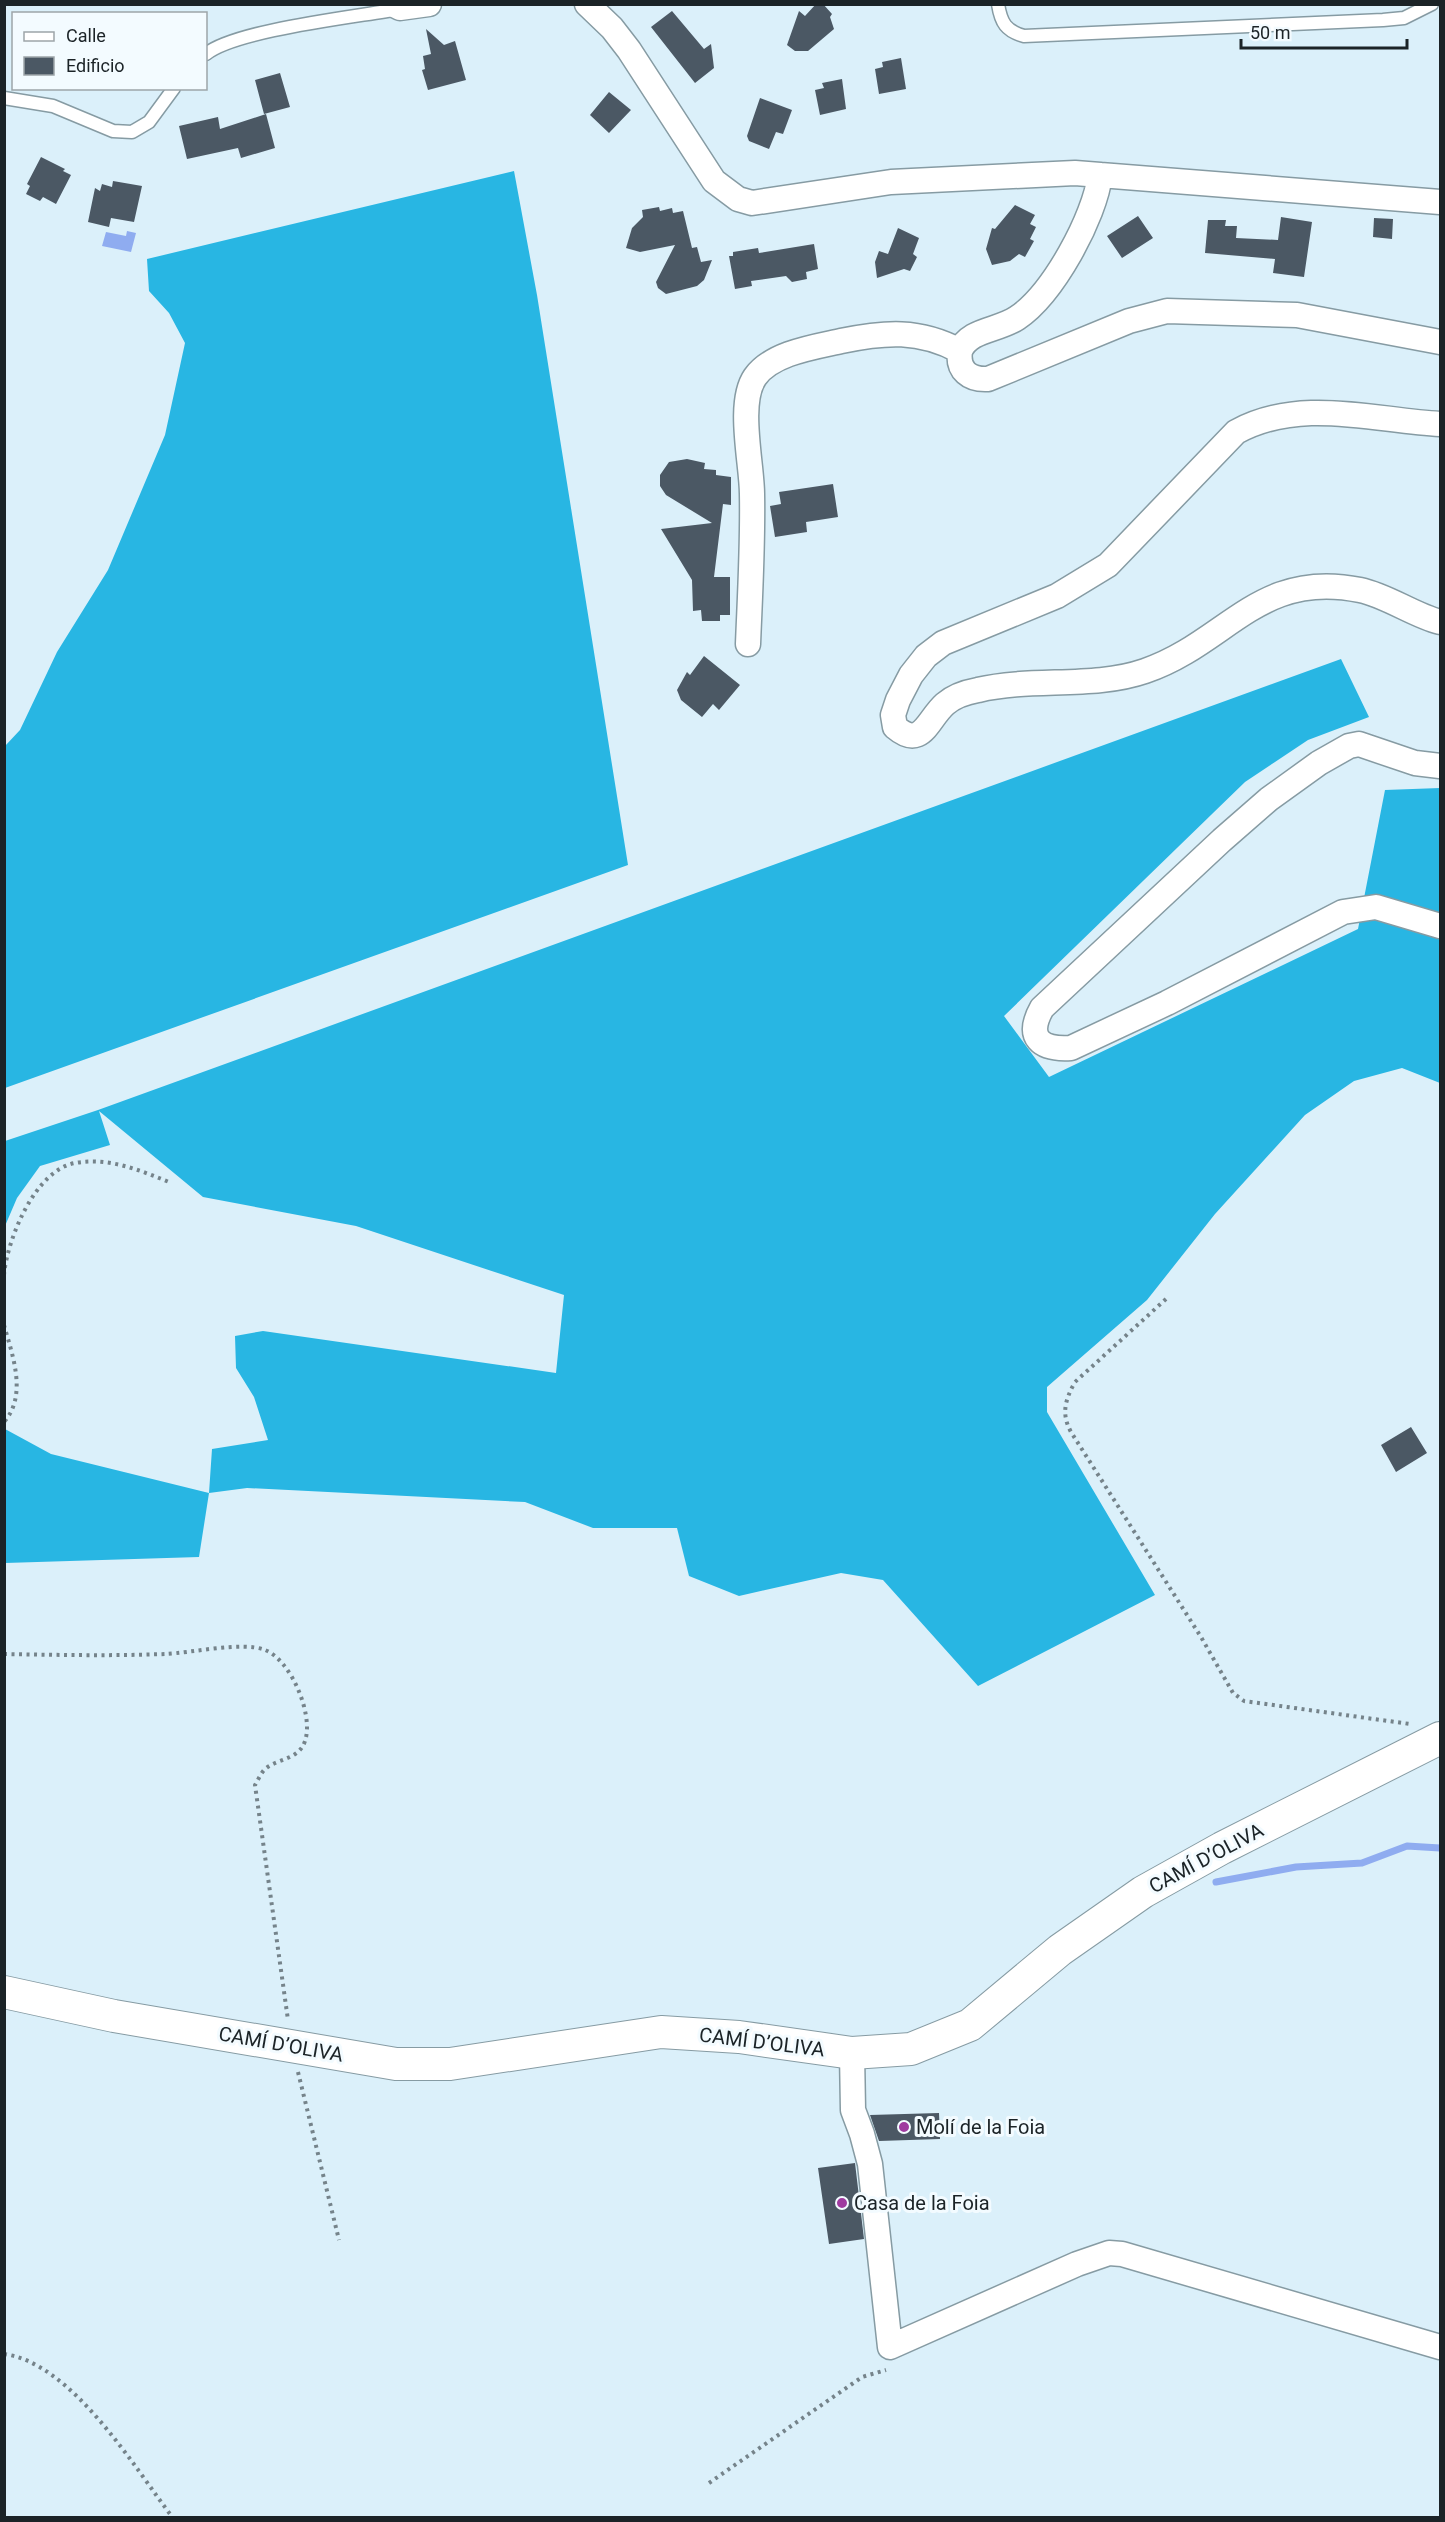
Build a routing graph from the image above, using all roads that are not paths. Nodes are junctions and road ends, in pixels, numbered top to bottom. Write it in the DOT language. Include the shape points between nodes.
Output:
graph roads {
  1 [pos="429,4"];
  2 [pos="587,4"];
  3 [pos="998,4"];
  4 [pos="1432,4"];
  5 [pos="396,6"];
  6 [pos="207,53"];
  7 [pos="173,90"];
  8 [pos="4,98"];
  9 [pos="1100,175"];
  10 [pos="1440,202"];
  11 [pos="1440,342"];
  12 [pos="960,351"];
  13 [pos="1440,424"];
  14 [pos="1440,622"];
  15 [pos="748,644"];
  16 [pos="1440,766"];
  17 [pos="1440,926"];
  18 [pos="1429,1731"];
  19 [pos="4,1992"];
  20 [pos="852,2053"];
  21 [pos="1440,2348"];
  1 -- 5 [label="street"];
  2 -- 9 [label="street" via="629,50 714,180 738,199 767,202 891,182 945,178"];
  3 -- 4 [label="lane" via="1004,26 1024,36 1383,21 1404,18"];
  5 -- 6 [label="lane" via="249,36"];
  7 -- 8 [label="lane" via="149,122 132,132 113,131 53,106"];
  9 -- 10 [label="street"];
  9 -- 12 [label="street" via="1092,211 1033,306 1004,326 971,336"];
  11 -- 12 [label="street" via="1297,315 1167,311 1129,321 988,379 976,380 967,375 958,360"];
  12 -- 15 [label="street" via="918,334 860,337 796,352 756,375 748,395 747,412 752,493"];
  13 -- 14 [label="street" via="1324,413 1257,420 1236,432 1108,566 1057,596 953,639 926,656 898,700 893,715 895,727 913,737 923,732 948,702 967,692 996,686 1124,677 1147,670 1240,613 1281,593 1307,587 1363,591"];
  16 -- 17 [label="street" via="1415,763 1359,744 1319,763 1269,799 1136,920 1042,1008 1034,1029 1044,1046 1071,1048 1167,1003 1325,920 1358,908 1385,909"];
  18 -- 20 [label="street, CAMÍ D’OLIVA" via="1143,1892 1060,1950 970,2025 911,2049"];
  19 -- 20 [label="street, CAMÍ D’OLIVA" via="114,2016 396,2064 450,2064 661,2032 739,2037"];
  20 -- 21 [label="street" via="853,2110 870,2164 890,2347 1109,2253"];
}
